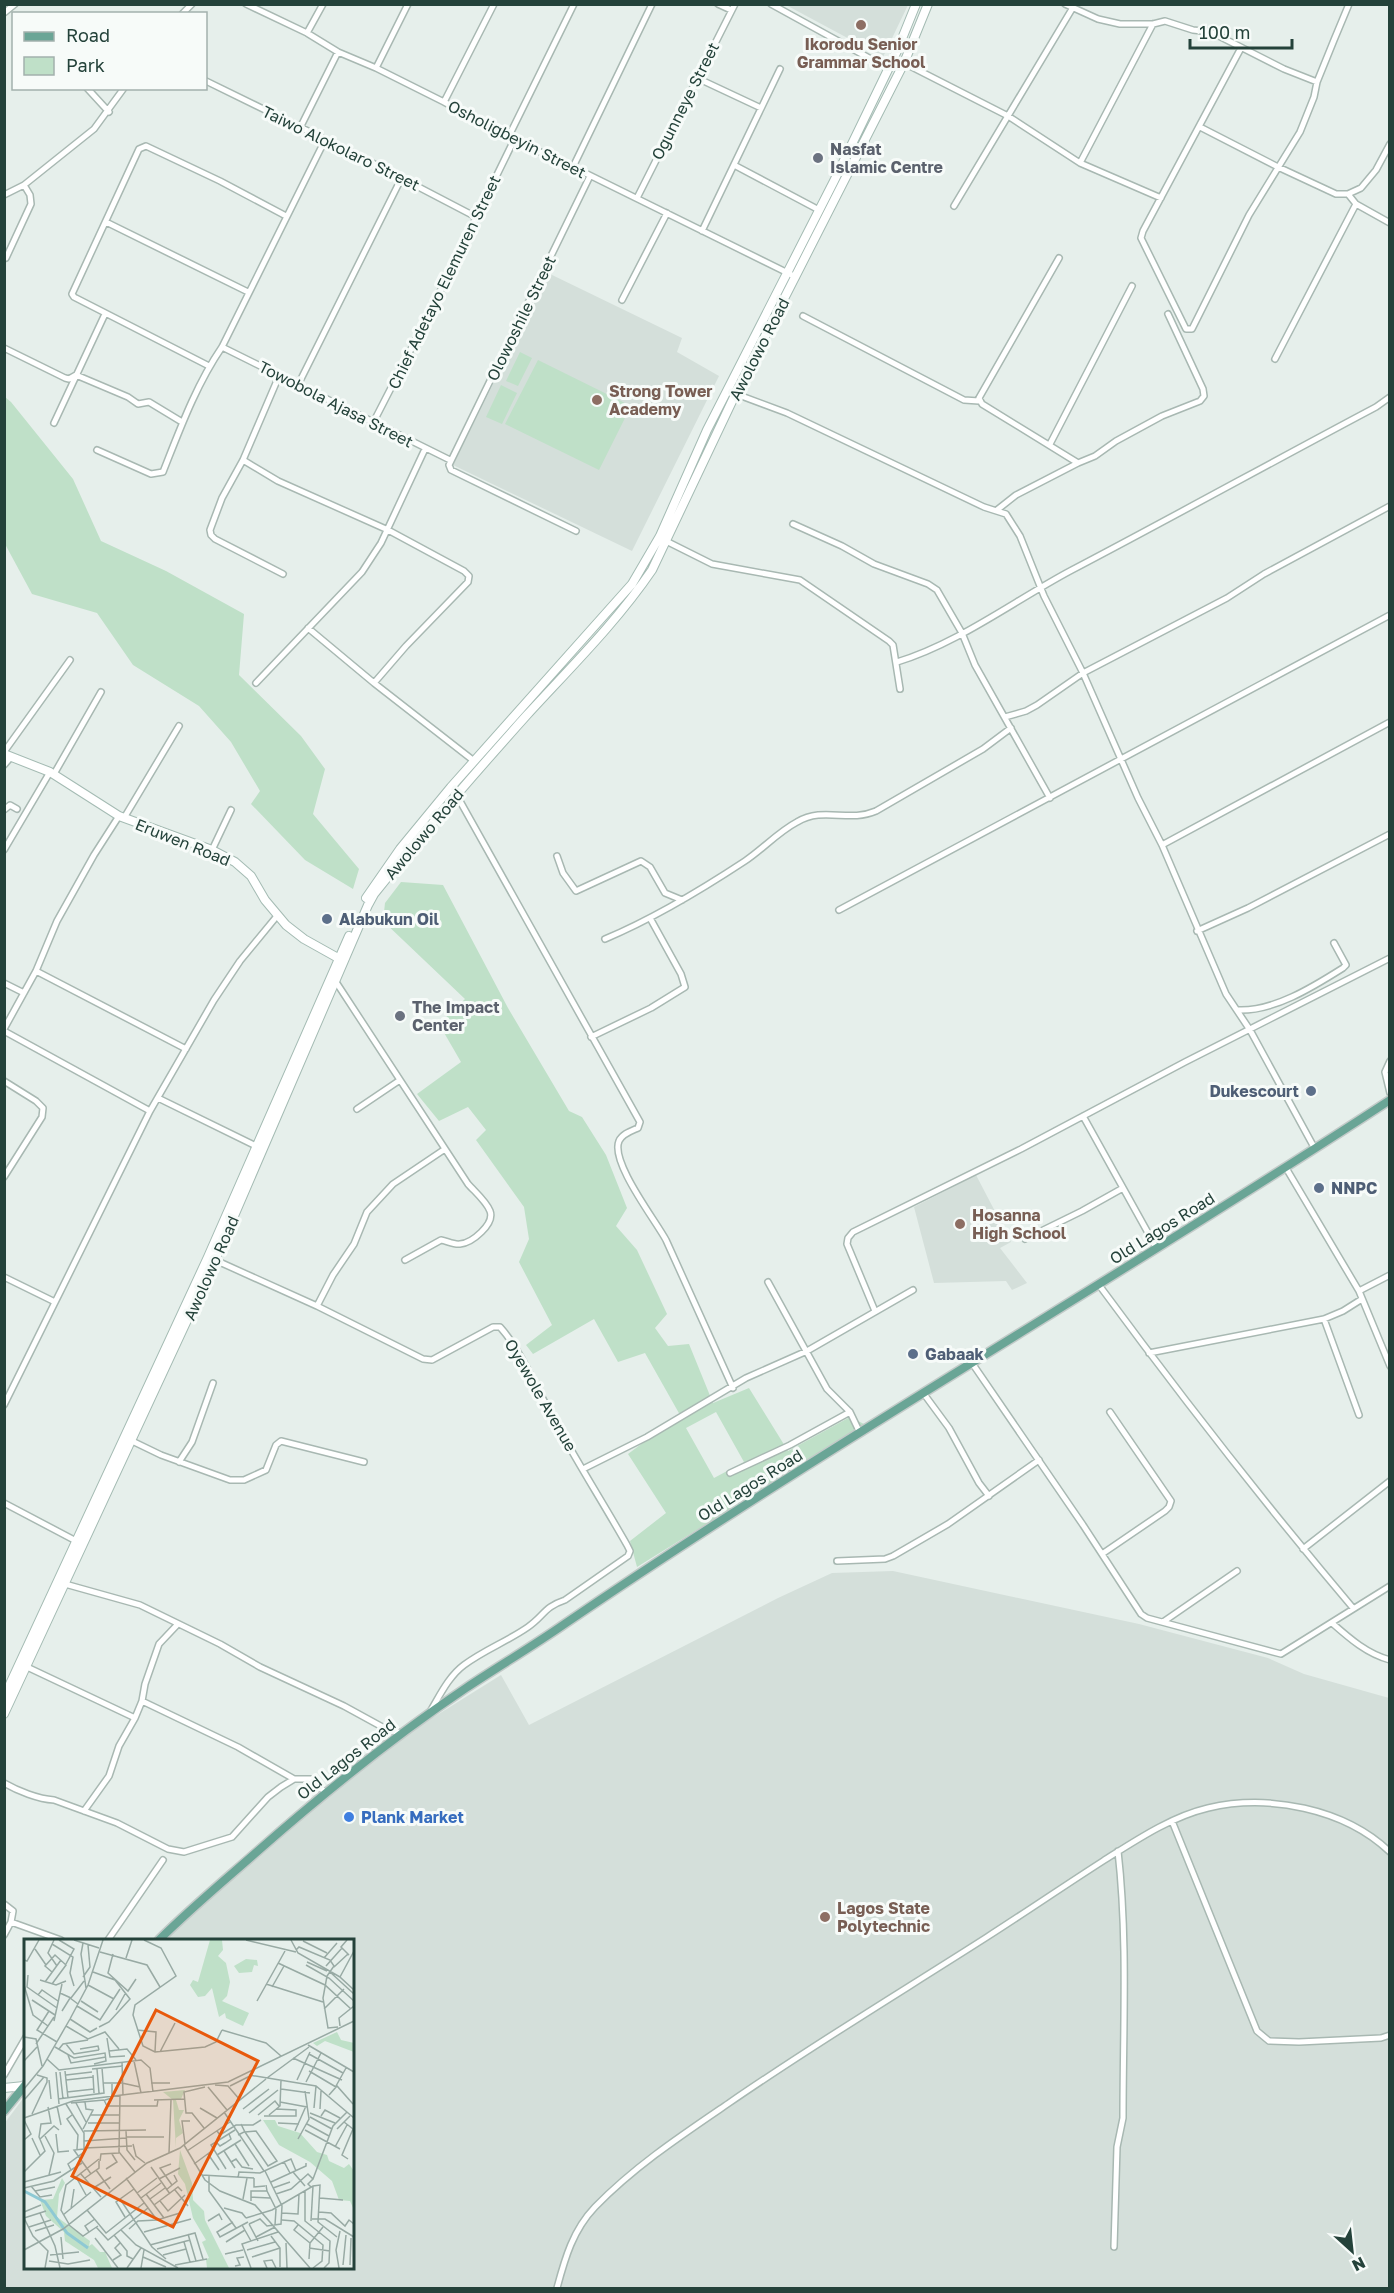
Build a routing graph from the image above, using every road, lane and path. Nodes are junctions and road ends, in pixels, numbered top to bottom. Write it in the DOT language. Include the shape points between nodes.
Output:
graph roads {
  1 [pos="246,4"];
  2 [pos="323,4"];
  3 [pos="408,4"];
  4 [pos="494,4"];
  5 [pos="574,4"];
  6 [pos="652,4"];
  7 [pos="718,4"];
  8 [pos="735,4"];
  9 [pos="771,4"];
  10 [pos="916,4"];
  11 [pos="928,4"];
  12 [pos="1065,4"];
  13 [pos="1340,4"];
  14 [pos="1348,7"];
  15 [pos="1072,9"];
  16 [pos="731,10"];
  17 [pos="1153,24"];
  18 [pos="307,33"];
  19 [pos="1241,48"];
  20 [pos="338,52"];
  21 [pos="904,63"];
  22 [pos="376,69"];
  23 [pos="780,69"];
  24 [pos="889,69"];
  25 [pos="697,78"];
  26 [pos="207,82"];
  27 [pos="1317,82"];
  28 [pos="89,90"];
  29 [pos="123,90"];
  30 [pos="444,102"];
  31 [pos="761,108"];
  32 [pos="109,112"];
  33 [pos="1008,116"];
  34 [pos="1200,127"];
  35 [pos="300,128"];
  36 [pos="511,138"];
  37 [pos="325,140"];
  38 [pos="1389,144"];
  39 [pos="1080,163"];
  40 [pos="734,165"];
  41 [pos="573,167"];
  42 [pos="1278,167"];
  43 [pos="590,176"];
  44 [pos="402,177"];
  45 [pos="24,185"];
  46 [pos="1348,194"];
  47 [pos="4,195"];
  48 [pos="637,198"];
  49 [pos="1161,198"];
  50 [pos="1356,204"];
  51 [pos="954,206"];
  52 [pos="819,210"];
  53 [pos="667,213"];
  54 [pos="286,216"];
  55 [pos="476,217"];
  56 [pos="106,222"];
  57 [pos="1389,223"];
  58 [pos="702,231"];
  59 [pos="6,258"];
  60 [pos="1059,258"];
  61 [pos="792,276"];
  62 [pos="1132,286"];
  63 [pos="248,292"];
  64 [pos="622,300"];
  65 [pos="105,314"];
  66 [pos="1168,314"];
  67 [pos="803,316"];
  68 [pos="222,347"];
  69 [pos="4,348"];
  70 [pos="1275,358"];
  71 [pos="209,366"];
  72 [pos="76,375"];
  73 [pos="279,376"];
  74 [pos="298,385"];
  75 [pos="732,393"];
  76 [pos="1389,397"];
  77 [pos="979,401"];
  78 [pos="182,422"];
  79 [pos="54,423"];
  80 [pos="373,423"];
  81 [pos="1050,444"];
  82 [pos="425,449"];
  83 [pos="97,450"];
  84 [pos="243,460"];
  85 [pos="450,460"];
  86 [pos="1078,463"];
  87 [pos="1389,506"];
  88 [pos="998,510"];
  89 [pos="793,524"];
  90 [pos="388,530"];
  91 [pos="576,531"];
  92 [pos="666,541"];
  93 [pos="283,574"];
  94 [pos="1041,588"];
  95 [pos="1389,615"];
  96 [pos="308,628"];
  97 [pos="962,633"];
  98 [pos="70,660"];
  99 [pos="897,662"];
  100 [pos="1083,673"];
  101 [pos="256,683"];
  102 [pos="374,683"];
  103 [pos="900,689"];
  104 [pos="100,693"];
  105 [pos="1005,717"];
  106 [pos="1389,722"];
  107 [pos="179,726"];
  108 [pos="1011,728"];
  109 [pos="7,754"];
  110 [pos="1122,760"];
  111 [pos="474,761"];
  112 [pos="4,765"];
  113 [pos="52,773"];
  114 [pos="456,794"];
  115 [pos="1050,798"];
  116 [pos="4,810"];
  117 [pos="17,810"];
  118 [pos="231,810"];
  119 [pos="121,817"];
  120 [pos="1389,834"];
  121 [pos="1162,845"];
  122 [pos="4,850"];
  123 [pos="212,850"];
  124 [pos="557,856"];
  125 [pos="372,893"];
  126 [pos="682,900"];
  127 [pos="366,903"];
  128 [pos="839,910"];
  129 [pos="277,916"];
  130 [pos="650,918"];
  131 [pos="1197,931"];
  132 [pos="605,939"];
  133 [pos="1334,943"];
  134 [pos="338,958"];
  135 [pos="1389,958"];
  136 [pos="36,971"];
  137 [pos="4,982"];
  138 [pos="336,982"];
  139 [pos="24,993"];
  140 [pos="1237,1010"];
  141 [pos="4,1030"];
  142 [pos="1250,1030"];
  143 [pos="591,1037"];
  144 [pos="186,1049"];
  145 [pos="1389,1061"];
  146 [pos="400,1080"];
  147 [pos="4,1081"];
  148 [pos="1389,1093"];
  149 [pos="158,1098"];
  150 [pos="1389,1100"];
  151 [pos="357,1109"];
  152 [pos="150,1111"];
  153 [pos="1083,1116"];
  154 [pos="258,1147"];
  155 [pos="445,1149"];
  156 [pos="1315,1149"];
  157 [pos="1286,1168"];
  158 [pos="4,1177"];
  159 [pos="1124,1188"];
  160 [pos="1024,1239"];
  161 [pos="1157,1249"];
  162 [pos="215,1260"];
  163 [pos="405,1260"];
  164 [pos="1389,1275"];
  165 [pos="4,1277"];
  166 [pos="768,1282"];
  167 [pos="1099,1286"];
  168 [pos="913,1290"];
  169 [pos="1359,1291"];
  170 [pos="1362,1299"];
  171 [pos="55,1302"];
  172 [pos="317,1306"];
  173 [pos="875,1311"];
  174 [pos="1324,1319"];
  175 [pos="807,1351"];
  176 [pos="1149,1353"];
  177 [pos="972,1363"];
  178 [pos="1389,1366"];
  179 [pos="213,1383"];
  180 [pos="733,1388"];
  181 [pos="924,1394"];
  182 [pos="4,1405"];
  183 [pos="850,1412"];
  184 [pos="1110,1412"];
  185 [pos="1359,1415"];
  186 [pos="861,1434"];
  187 [pos="130,1440"];
  188 [pos="1039,1461"];
  189 [pos="179,1462"];
  190 [pos="364,1462"];
  191 [pos="583,1469"];
  192 [pos="730,1473"];
  193 [pos="1389,1481"];
  194 [pos="989,1496"];
  195 [pos="4,1503"];
  196 [pos="79,1542"];
  197 [pos="1304,1549"];
  198 [pos="1102,1554"];
  199 [pos="837,1561"];
  200 [pos="1237,1571"];
  201 [pos="65,1584"];
  202 [pos="1389,1586"];
  203 [pos="1353,1608"];
  204 [pos="1163,1622"];
  205 [pos="1332,1623"];
  206 [pos="177,1624"];
  207 [pos="1389,1660"];
  208 [pos="27,1667"];
  209 [pos="4,1697"];
  210 [pos="142,1701"];
  211 [pos="4,1714"];
  212 [pos="428,1714"];
  213 [pos="135,1718"];
  214 [pos="401,1733"];
  215 [pos="294,1779"];
  216 [pos="4,1783"];
  217 [pos="326,1793"];
  218 [pos="84,1811"];
  219 [pos="1172,1821"];
  220 [pos="1118,1851"];
  221 [pos="1389,1852"];
  222 [pos="163,1860"];
  223 [pos="4,1904"];
  224 [pos="11,1922"];
  225 [pos="4,1935"];
  226 [pos="56,1939"];
  227 [pos="109,1939"];
  228 [pos="161,1939"];
  229 [pos="1389,2035"];
  230 [pos="24,2040"];
  231 [pos="4,2075"];
  232 [pos="24,2085"];
  233 [pos="24,2086"];
  234 [pos="4,2088"];
  235 [pos="9,2098"];
  236 [pos="4,2111"];
  237 [pos="1114,2247"];
  238 [pos="557,2289"];
  1 -- 18 [label="street, Osholigbeyin Street"];
  2 -- 18 [label="street"];
  3 -- 22 [label="street"];
  4 -- 30 [label="street"];
  5 -- 36 [label="street, Chief Adetayo Elemuren Street"];
  6 -- 41 [label="street"];
  7 -- 16 [label="street"];
  8 -- 16 [label="street, Ogunneye Street"];
  9 -- 24 [label="street"];
  10 -- 24 [label="main road, Awolowo Road"];
  11 -- 21 [label="main road, Awolowo Road"];
  12 -- 15 [label="street"];
  13 -- 14 [label="street"];
  14 -- 27 [label="street"];
  15 -- 17 [label="street" via="1120,24"];
  15 -- 33 [label="street"];
  16 -- 25 [label="street, Ogunneye Street"];
  17 -- 19 [label="street" via="1165,21 1211,32"];
  17 -- 39 [label="street"];
  18 -- 20 [label="street, Osholigbeyin Street"];
  19 -- 27 [label="street"];
  19 -- 34 [label="street"];
  20 -- 22 [label="street, Osholigbeyin Street"];
  20 -- 35 [label="street"];
  21 -- 33 [label="street"];
  21 -- 61 [label="main road, Awolowo Road"];
  22 -- 30 [label="street, Osholigbeyin Street"];
  23 -- 31 [label="street"];
  24 -- 52 [label="main road, Awolowo Road"];
  25 -- 31 [label="street"];
  25 -- 48 [label="street, Ogunneye Street"];
  26 -- 35 [label="street, Taiwo Alokolaro Street"];
  27 -- 42 [label="street" via="1300,132"];
  28 -- 32 [label="street"];
  29 -- 32 [label="street"];
  30 -- 36 [label="street, Osholigbeyin Street"];
  31 -- 40 [label="street"];
  32 -- 45 [label="street" via="94,129"];
  33 -- 39 [label="street"];
  33 -- 51 [label="street"];
  34 -- 42 [label="street"];
  34 -- 49 [label="street"];
  35 -- 37 [label="street, Taiwo Alokolaro Street"];
  36 -- 41 [label="street, Osholigbeyin Street"];
  36 -- 55 [label="street, Chief Adetayo Elemuren Street"];
  37 -- 44 [label="street, Taiwo Alokolaro Street"];
  37 -- 54 [label="street"];
  38 -- 46 [label="street" via="1367,182"];
  39 -- 49 [label="street"];
  40 -- 52 [label="street"];
  40 -- 58 [label="street"];
  41 -- 43 [label="street, Osholigbeyin Street"];
  42 -- 46 [label="street" via="1336,194"];
  42 -- 49 [label="street" via="1192,329 1182,324 1142,243 1143,231"];
  43 -- 48 [label="street, Osholigbeyin Street"];
  43 -- 85 [label="street, Olowoshile Street"];
  44 -- 55 [label="street, Taiwo Alokolaro Street"];
  44 -- 74 [label="street"];
  45 -- 47 [label="street"];
  45 -- 59 [label="street" via="31,204"];
  46 -- 50 [label="street"];
  48 -- 53 [label="street, Osholigbeyin Street"];
  50 -- 57 [label="street"];
  50 -- 70 [label="street"];
  52 -- 61 [label="main road, Awolowo Road"];
  53 -- 58 [label="street, Osholigbeyin Street"];
  53 -- 64 [label="street"];
  54 -- 56 [label="street" via="146,146 139,149"];
  54 -- 63 [label="street"];
  55 -- 80 [label="street, Chief Adetayo Elemuren Street"];
  56 -- 63 [label="street"];
  56 -- 65 [label="street" via="72,291 74,297"];
  58 -- 61 [label="street, Osholigbeyin Street"];
  60 -- 77 [label="street"];
  61 -- 75 [label="main road, Awolowo Road"];
  62 -- 81 [label="street"];
  63 -- 68 [label="street"];
  65 -- 71 [label="street"];
  65 -- 72 [label="street"];
  66 -- 86 [label="street" via="1204,396"];
  67 -- 77 [label="street" via="964,400"];
  68 -- 71 [label="street"];
  68 -- 73 [label="street, Towobola Ajasa Street"];
  69 -- 72 [label="street" via="65,378"];
  71 -- 78 [label="street"];
  72 -- 78 [label="street" via="138,404 149,402"];
  72 -- 79 [label="street"];
  73 -- 74 [label="street, Towobola Ajasa Street"];
  73 -- 84 [label="street"];
  74 -- 80 [label="street, Towobola Ajasa Street"];
  75 -- 88 [label="street" via="787,413 984,507"];
  75 -- 92 [label="main road, Awolowo Road"];
  75 -- 111 [label="main road, Awolowo Road" via="707,430 660,536 632,584"];
  76 -- 94 [label="street"];
  77 -- 81 [label="street"];
  78 -- 83 [label="street" via="163,472 157,474"];
  80 -- 82 [label="street, Towobola Ajasa Street"];
  81 -- 86 [label="street"];
  82 -- 85 [label="street, Towobola Ajasa Street"];
  82 -- 90 [label="street"];
  84 -- 90 [label="street" via="288,486"];
  84 -- 93 [label="street" via="222,498 211,535"];
  85 -- 91 [label="street" via="451,470"];
  86 -- 88 [label="street" via="1016,495"];
  87 -- 100 [label="street" via="1227,598"];
  88 -- 94 [label="street" via="1017,529"];
  89 -- 97 [label="street" via="874,564 928,584 937,590"];
  90 -- 96 [label="street" via="362,572"];
  90 -- 102 [label="street" via="469,576 468,582"];
  92 -- 99 [label="street" via="712,564 800,580 889,641"];
  92 -- 114 [label="main road, Awolowo Road" via="640,588"];
  94 -- 97 [label="street"];
  94 -- 100 [label="street"];
  95 -- 110 [label="street"];
  96 -- 101 [label="street"];
  96 -- 102 [label="street"];
  97 -- 99 [label="street"];
  97 -- 105 [label="street" via="975,665"];
  98 -- 109 [label="street"];
  99 -- 103 [label="street"];
  100 -- 105 [label="street" via="1037,705"];
  100 -- 110 [label="street"];
  102 -- 111 [label="street"];
  104 -- 113 [label="street"];
  105 -- 108 [label="street"];
  106 -- 121 [label="street"];
  107 -- 119 [label="street"];
  108 -- 115 [label="street"];
  108 -- 126 [label="street" via="983,749 876,811 854,817 820,813 797,822 747,860"];
  109 -- 112 [label="street"];
  109 -- 113 [label="main road, Eruwen Road"];
  110 -- 115 [label="street"];
  110 -- 121 [label="street"];
  111 -- 125 [label="main road, Awolowo Road" via="400,849"];
  113 -- 119 [label="main road, Eruwen Road"];
  113 -- 122 [label="street"];
  114 -- 125 [label="main road, Awolowo Road"];
  114 -- 143 [label="street"];
  115 -- 128 [label="street"];
  116 -- 117 [label="street" via="10,804"];
  118 -- 123 [label="street"];
  119 -- 123 [label="main road, Eruwen Road"];
  119 -- 136 [label="street" via="94,855 57,921"];
  120 -- 131 [label="street"];
  121 -- 131 [label="street"];
  123 -- 129 [label="main road, Eruwen Road" via="251,876"];
  124 -- 126 [label="street" via="576,891 641,861 650,867 664,893"];
  125 -- 127 [label="main road, Awolowo Road"];
  126 -- 130 [label="street"];
  127 -- 134 [label="main road, Awolowo Road"];
  127 -- 138 [label="main road, Awolowo Road"];
  129 -- 134 [label="main road, Eruwen Road" via="304,939"];
  129 -- 144 [label="street" via="240,962"];
  130 -- 132 [label="street"];
  130 -- 143 [label="street" via="686,986"];
  131 -- 140 [label="street"];
  133 -- 140 [label="street" via="1346,965 1343,968 1281,1002 1251,1011"];
  134 -- 154 [label="main road, Awolowo Road"];
  135 -- 142 [label="street"];
  136 -- 139 [label="street"];
  136 -- 144 [label="street"];
  137 -- 139 [label="street"];
  138 -- 146 [label="street"];
  138 -- 162 [label="main road, Awolowo Road"];
  139 -- 141 [label="street"];
  140 -- 142 [label="street"];
  141 -- 152 [label="street"];
  142 -- 153 [label="street"];
  142 -- 156 [label="street"];
  143 -- 180 [label="street" via="640,1122 638,1128 624,1135 618,1146 619,1154 636,1196 666,1240"];
  144 -- 149 [label="street"];
  145 -- 148 [label="street" via="1385,1072"];
  146 -- 151 [label="street"];
  146 -- 155 [label="street"];
  147 -- 158 [label="street" via="43,1108 42,1117"];
  149 -- 152 [label="street"];
  149 -- 154 [label="street"];
  150 -- 156 [label="main road, Old Lagos Road"];
  152 -- 171 [label="street"];
  153 -- 159 [label="street"];
  153 -- 173 [label="street" via="853,1232 847,1244"];
  154 -- 196 [label="main road, Awolowo Road"];
  155 -- 163 [label="street" via="490,1211 491,1218 488,1226 465,1243 441,1240"];
  155 -- 172 [label="street" via="393,1184 367,1212 354,1244"];
  156 -- 157 [label="main road, Old Lagos Road"];
  157 -- 161 [label="main road, Old Lagos Road"];
  157 -- 169 [label="street"];
  159 -- 160 [label="street"];
  159 -- 161 [label="street"];
  161 -- 167 [label="main road, Old Lagos Road"];
  162 -- 172 [label="street, Oyewole Avenue"];
  162 -- 187 [label="main road, Awolowo Road"];
  164 -- 169 [label="street"];
  165 -- 171 [label="street"];
  166 -- 175 [label="street"];
  167 -- 176 [label="street"];
  167 -- 177 [label="main road, Old Lagos Road"];
  168 -- 173 [label="street"];
  169 -- 170 [label="street"];
  170 -- 174 [label="street"];
  170 -- 178 [label="street"];
  171 -- 182 [label="street"];
  172 -- 191 [label="street, Oyewole Avenue" via="423,1359 442,1356 493,1327 500,1327"];
  173 -- 175 [label="street"];
  174 -- 176 [label="street"];
  174 -- 185 [label="street"];
  175 -- 180 [label="street"];
  175 -- 183 [label="street" via="827,1389"];
  176 -- 197 [label="street"];
  177 -- 181 [label="main road, Old Lagos Road"];
  177 -- 188 [label="street"];
  179 -- 189 [label="street" via="192,1442"];
  180 -- 191 [label="street"];
  181 -- 186 [label="main road, Old Lagos Road"];
  181 -- 194 [label="street"];
  183 -- 186 [label="street"];
  183 -- 192 [label="street"];
  184 -- 198 [label="street" via="1171,1501 1165,1511"];
  186 -- 212 [label="main road, Old Lagos Road" via="651,1566"];
  187 -- 189 [label="street"];
  187 -- 196 [label="main road, Awolowo Road"];
  188 -- 194 [label="street"];
  188 -- 198 [label="street"];
  189 -- 190 [label="street" via="237,1482 266,1470 281,1441"];
  191 -- 212 [label="street, Oyewole Avenue" via="630,1551 627,1556 566,1600 542,1612 529,1626 462,1666"];
  193 -- 197 [label="street"];
  194 -- 199 [label="street" via="889,1558"];
  195 -- 196 [label="street"];
  196 -- 201 [label="main road, Awolowo Road"];
  196 -- 209 [label="main road, Awolowo Road"];
  197 -- 203 [label="street"];
  198 -- 204 [label="street" via="1141,1614"];
  200 -- 204 [label="street"];
  201 -- 206 [label="street" via="140,1605"];
  201 -- 208 [label="main road, Awolowo Road"];
  202 -- 203 [label="street"];
  203 -- 205 [label="street"];
  204 -- 205 [label="street" via="1281,1654"];
  205 -- 207 [label="street" via="1354,1642"];
  206 -- 210 [label="street" via="159,1644"];
  206 -- 214 [label="street"];
  208 -- 211 [label="main road, Awolowo Road"];
  208 -- 213 [label="street"];
  210 -- 213 [label="street"];
  210 -- 215 [label="street"];
  212 -- 214 [label="main road, Old Lagos Road"];
  213 -- 218 [label="street" via="119,1746 109,1776"];
  214 -- 217 [label="main road, Old Lagos Road"];
  215 -- 217 [label="street" via="311,1779"];
  215 -- 218 [label="street" via="268,1797 232,1837 184,1852 168,1849"];
  216 -- 218 [label="street"];
  217 -- 228 [label="main road, Old Lagos Road" via="200,1900"];
  219 -- 220 [label="street"];
  219 -- 221 [label="street" via="1207,1808 1260,1803 1289,1805 1342,1821 1375,1838"];
  219 -- 229 [label="street" via="1257,2031 1269,2041 1299,2042"];
  220 -- 237 [label="street" via="1122,1889 1123,2118 1117,2147"];
  220 -- 238 [label="street" via="810,2049 652,2156 580,2224 570,2243"];
  222 -- 227 [label="street"];
  223 -- 224 [label="street" via="13,1911"];
  224 -- 225 [label="street"];
  224 -- 226 [label="street"];
  230 -- 231 [label="street"];
  232 -- 234 [label="main road"];
  233 -- 235 [label="main road"];
  235 -- 236 [label="main road"];
}
